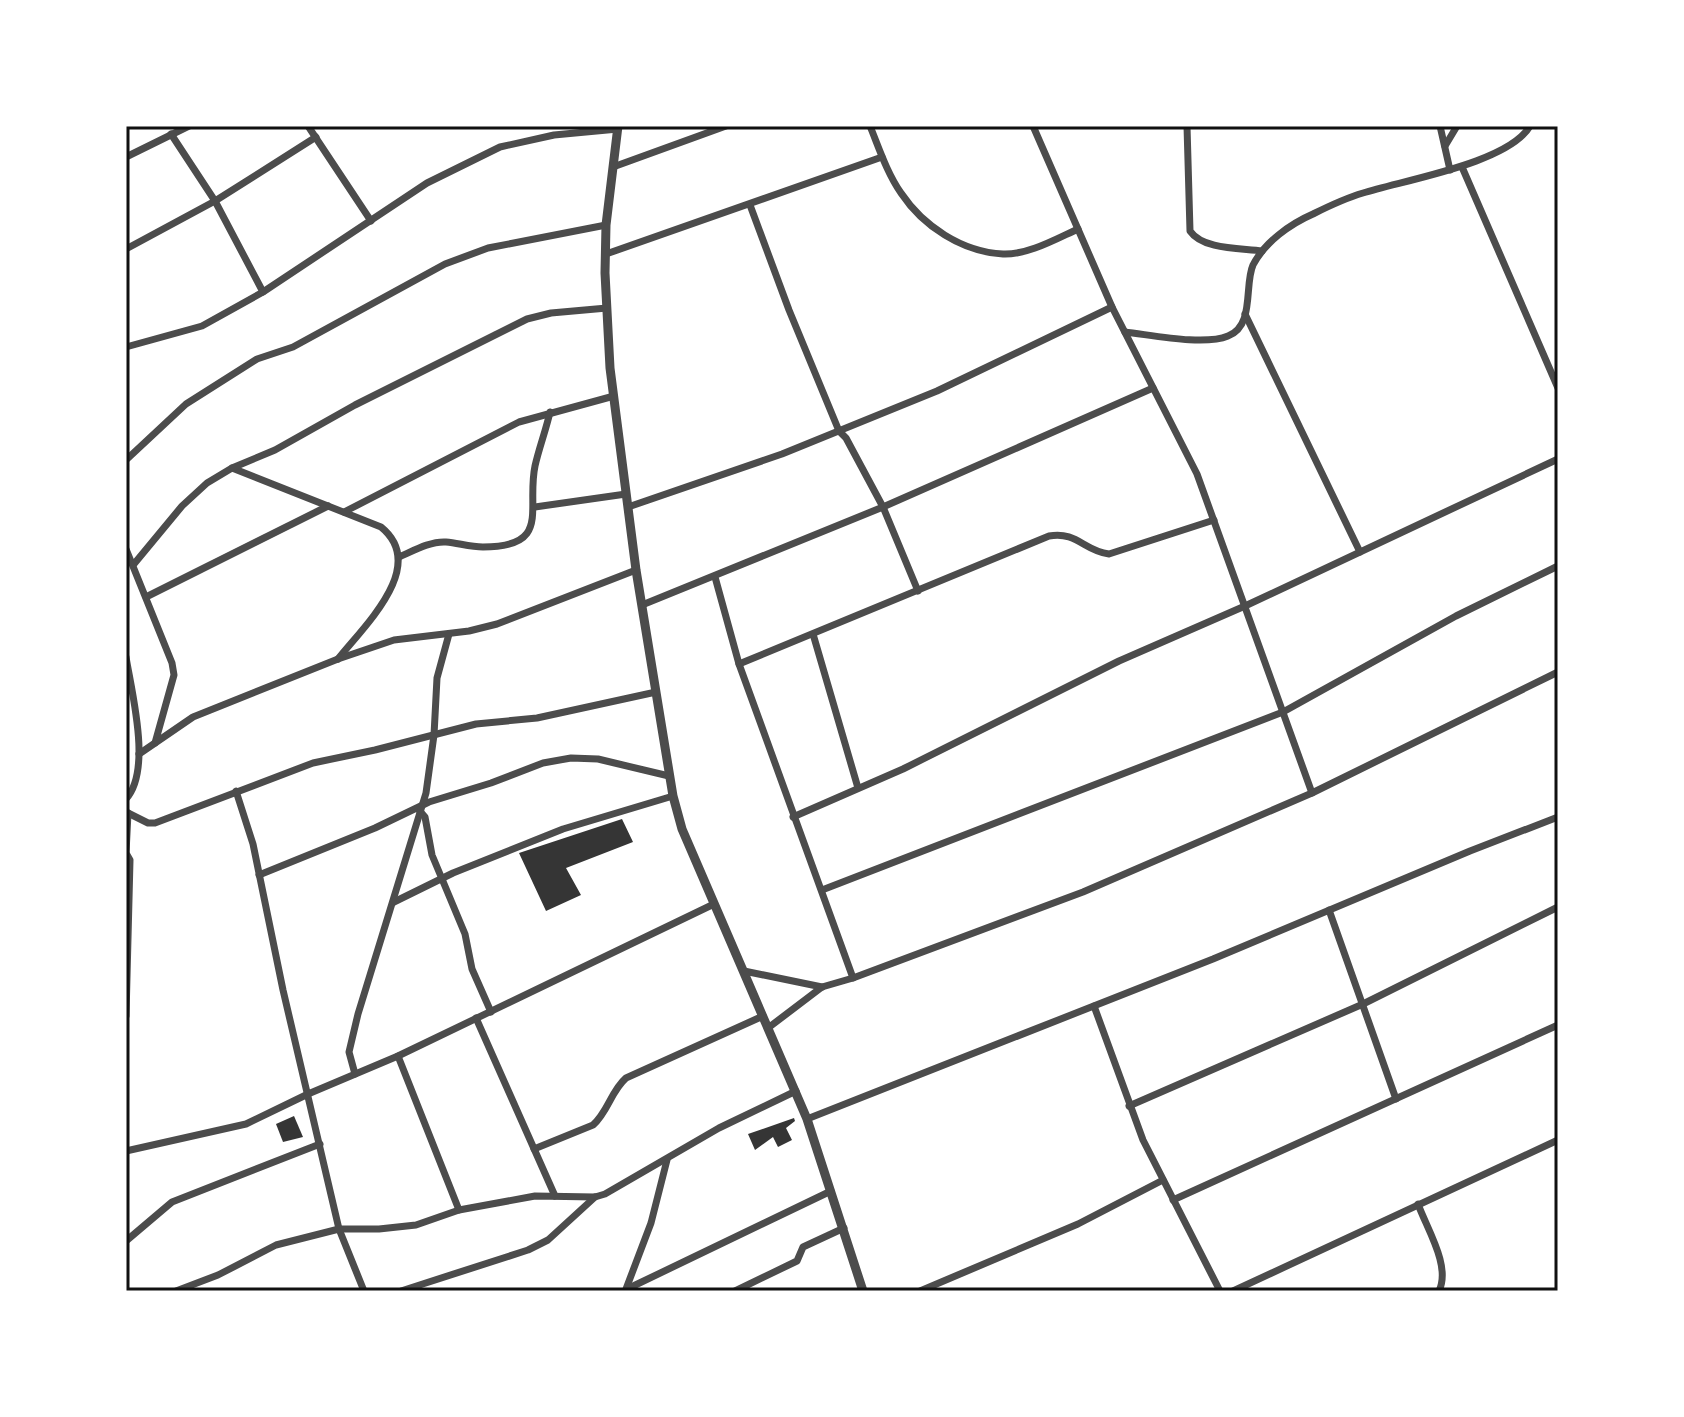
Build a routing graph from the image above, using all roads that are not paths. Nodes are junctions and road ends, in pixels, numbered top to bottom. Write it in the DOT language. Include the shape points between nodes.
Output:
graph roads {
  1 [pos="189,126"];
  2 [pos="308,126"];
  3 [pos="726,126"];
  4 [pos="870,126"];
  5 [pos="1033,126"];
  6 [pos="1187,126"];
  7 [pos="1440,126"];
  8 [pos="1457,126"];
  9 [pos="1530,126"];
  10 [pos="618,127"];
  11 [pos="171,134"];
  12 [pos="316,137"];
  13 [pos="1445,146"];
  14 [pos="126,157"];
  15 [pos="882,157"];
  16 [pos="613,167"];
  17 [pos="1462,167"];
  18 [pos="1450,170"];
  19 [pos="215,201"];
  20 [pos="750,205"];
  21 [pos="371,221"];
  22 [pos="606,225"];
  23 [pos="1078,229"];
  24 [pos="126,249"];
  25 [pos="1262,251"];
  26 [pos="606,254"];
  27 [pos="263,292"];
  28 [pos="1112,307"];
  29 [pos="607,308"];
  30 [pos="1245,314"];
  31 [pos="1125,332"];
  32 [pos="126,347"];
  33 [pos="1153,388"];
  34 [pos="1558,388"];
  35 [pos="614,396"];
  36 [pos="550,412"];
  37 [pos="839,431"];
  38 [pos="1558,459"];
  39 [pos="126,460"];
  40 [pos="232,468"];
  41 [pos="626,494"];
  42 [pos="328,506"];
  43 [pos="535,507"];
  44 [pos="628,507"];
  45 [pos="883,507"];
  46 [pos="344,512"];
  47 [pos="1214,520"];
  48 [pos="126,549"];
  49 [pos="1360,552"];
  50 [pos="399,557"];
  51 [pos="134,564"];
  52 [pos="1558,566"];
  53 [pos="636,570"];
  54 [pos="715,577"];
  55 [pos="918,591"];
  56 [pos="146,597"];
  57 [pos="642,605"];
  58 [pos="1245,606"];
  59 [pos="449,634"];
  60 [pos="813,634"];
  61 [pos="126,657"];
  62 [pos="338,659"];
  63 [pos="739,664"];
  64 [pos="1558,672"];
  65 [pos="656,692"];
  66 [pos="1283,712"];
  67 [pos="434,735"];
  68 [pos="155,743"];
  69 [pos="139,754"];
  70 [pos="669,776"];
  71 [pos="858,788"];
  72 [pos="236,791"];
  73 [pos="1312,793"];
  74 [pos="673,796"];
  75 [pos="126,799"];
  76 [pos="419,808"];
  77 [pos="127,813"];
  78 [pos="793,817"];
  79 [pos="1558,817"];
  80 [pos="259,875"];
  81 [pos="442,878"];
  82 [pos="822,890"];
  83 [pos="394,902"];
  84 [pos="714,904"];
  85 [pos="1558,907"];
  86 [pos="1329,910"];
  87 [pos="744,971"];
  88 [pos="853,978"];
  89 [pos="822,987"];
  90 [pos="1363,1004"];
  91 [pos="1094,1006"];
  92 [pos="491,1012"];
  93 [pos="126,1016"];
  94 [pos="763,1016"];
  95 [pos="476,1018"];
  96 [pos="1558,1025"];
  97 [pos="768,1028"];
  98 [pos="398,1056"];
  99 [pos="355,1074"];
  100 [pos="796,1091"];
  101 [pos="308,1094"];
  102 [pos="1396,1099"];
  103 [pos="1129,1106"];
  104 [pos="807,1119"];
  105 [pos="1558,1140"];
  106 [pos="320,1144"];
  107 [pos="534,1149"];
  108 [pos="126,1151"];
  109 [pos="667,1159"];
  110 [pos="1163,1180"];
  111 [pos="831,1191"];
  112 [pos="555,1196"];
  113 [pos="595,1197"];
  114 [pos="1173,1200"];
  115 [pos="1418,1204"];
  116 [pos="459,1210"];
  117 [pos="844,1228"];
  118 [pos="339,1229"];
  119 [pos="126,1241"];
  120 [pos="626,1290"];
  121 [pos="176,1291"];
  122 [pos="364,1291"];
  123 [pos="401,1291"];
  124 [pos="735,1291"];
  125 [pos="863,1291"];
  126 [pos="920,1291"];
  127 [pos="1220,1291"];
  128 [pos="1233,1291"];
  129 [pos="1439,1291"];
  1 -- 11 [label="street"];
  2 -- 12 [label="street"];
  3 -- 16 [label="street"];
  4 -- 15 [label="street"];
  5 -- 23 [label="street"];
  6 -- 25 [label="street" via="1190,231 1205,243"];
  7 -- 13 [label="street"];
  8 -- 13 [label="street"];
  9 -- 17 [label="street" via="1523,138"];
  10 -- 16 [label="street"];
  10 -- 21 [label="street" via="500,147 427,183"];
  11 -- 14 [label="street"];
  11 -- 19 [label="street"];
  12 -- 19 [label="street"];
  12 -- 21 [label="street"];
  13 -- 18 [label="street"];
  15 -- 20 [label="street"];
  15 -- 23 [label="street" via="900,193 917,212 966,246 1004,254"];
  16 -- 22 [label="street"];
  17 -- 18 [label="street"];
  17 -- 34 [label="street"];
  18 -- 25 [label="street" via="1360,193 1310,215"];
  19 -- 24 [label="street"];
  19 -- 27 [label="street"];
  20 -- 26 [label="street"];
  20 -- 37 [label="street"];
  21 -- 27 [label="street"];
  22 -- 26 [label="street"];
  22 -- 39 [label="street" via="488,248 445,264 293,347 257,359 186,404"];
  23 -- 28 [label="street"];
  25 -- 30 [label="street" via="1252,267"];
  26 -- 29 [label="street"];
  27 -- 32 [label="street" via="202,326"];
  28 -- 31 [label="street"];
  28 -- 37 [label="street" via="937,391"];
  29 -- 35 [label="street"];
  29 -- 40 [label="street" via="527,319"];
  30 -- 31 [label="street" via="1238,331 1227,337 1204,340"];
  30 -- 49 [label="street"];
  31 -- 33 [label="street"];
  33 -- 45 [label="street"];
  33 -- 47 [label="street"];
  35 -- 36 [label="street"];
  35 -- 41 [label="street"];
  36 -- 43 [label="street" via="535,467"];
  36 -- 46 [label="street" via="519,422"];
  37 -- 44 [label="street"];
  37 -- 45 [label="street"];
  38 -- 49 [label="street"];
  40 -- 42 [label="street"];
  40 -- 51 [label="street" via="182,506"];
  41 -- 43 [label="street"];
  41 -- 44 [label="street"];
  42 -- 46 [label="street"];
  42 -- 56 [label="street"];
  43 -- 50 [label="street" via="530,531 502,547 443,542"];
  44 -- 53 [label="street"];
  45 -- 54 [label="street"];
  45 -- 55 [label="street"];
  46 -- 50 [label="street" via="381,527"];
  47 -- 55 [label="street" via="1109,554 1076,538 1049,536"];
  47 -- 58 [label="street"];
  48 -- 51 [label="street"];
  49 -- 58 [label="street"];
  50 -- 62 [label="street" via="388,594"];
  51 -- 56 [label="street"];
  52 -- 66 [label="street"];
  53 -- 57 [label="street"];
  53 -- 59 [label="street" via="497,624"];
  54 -- 57 [label="street"];
  54 -- 63 [label="street"];
  55 -- 60 [label="street"];
  56 -- 68 [label="street" via="174,675"];
  57 -- 65 [label="street"];
  58 -- 66 [label="street"];
  58 -- 71 [label="street"];
  59 -- 62 [label="street" via="394,640"];
  59 -- 67 [label="street" via="437,678"];
  60 -- 63 [label="street"];
  60 -- 71 [label="street"];
  61 -- 69 [label="street"];
  62 -- 68 [label="street" via="203,713"];
  63 -- 78 [label="street"];
  64 -- 73 [label="street"];
  65 -- 67 [label="street"];
  65 -- 70 [label="street"];
  66 -- 73 [label="street"];
  66 -- 82 [label="street"];
  67 -- 72 [label="street" via="313,763"];
  67 -- 76 [label="street"];
  68 -- 69 [label="street"];
  69 -- 75 [label="street" via="133,791"];
  70 -- 74 [label="street"];
  70 -- 76 [label="street" via="571,758"];
  71 -- 78 [label="street"];
  72 -- 77 [label="street" via="155,823"];
  72 -- 80 [label="street"];
  73 -- 88 [label="street" via="1083,892"];
  74 -- 81 [label="street" via="588,819"];
  74 -- 84 [label="street"];
  76 -- 80 [label="street"];
  76 -- 81 [label="street"];
  76 -- 83 [label="street"];
  77 -- 93 [label="street"];
  78 -- 82 [label="street"];
  79 -- 86 [label="street"];
  80 -- 101 [label="street"];
  81 -- 83 [label="street"];
  81 -- 92 [label="street"];
  82 -- 88 [label="street"];
  83 -- 99 [label="street" via="349,1052"];
  84 -- 87 [label="street"];
  84 -- 92 [label="street"];
  85 -- 90 [label="street"];
  86 -- 90 [label="street"];
  86 -- 91 [label="street"];
  87 -- 89 [label="street"];
  87 -- 94 [label="street"];
  88 -- 89 [label="street"];
  89 -- 97 [label="street"];
  90 -- 102 [label="street"];
  90 -- 103 [label="street"];
  91 -- 103 [label="street"];
  91 -- 104 [label="street"];
  92 -- 95 [label="street"];
  94 -- 97 [label="street"];
  94 -- 107 [label="street" via="626,1078 593,1125"];
  95 -- 98 [label="street"];
  95 -- 107 [label="street"];
  96 -- 102 [label="street"];
  97 -- 100 [label="street"];
  98 -- 99 [label="street"];
  98 -- 116 [label="street"];
  99 -- 101 [label="street"];
  100 -- 104 [label="street"];
  100 -- 109 [label="street"];
  101 -- 106 [label="street"];
  101 -- 108 [label="street" via="246,1124"];
  102 -- 114 [label="street"];
  103 -- 110 [label="street"];
  104 -- 111 [label="street"];
  105 -- 115 [label="street"];
  106 -- 118 [label="street"];
  106 -- 119 [label="street" via="172,1202"];
  107 -- 112 [label="street"];
  109 -- 113 [label="street"];
  109 -- 120 [label="street"];
  110 -- 114 [label="street"];
  110 -- 126 [label="street" via="1078,1224"];
  111 -- 117 [label="street"];
  111 -- 120 [label="street"];
  112 -- 113 [label="street"];
  112 -- 116 [label="street"];
  113 -- 123 [label="street" via="548,1240 528,1250"];
  114 -- 127 [label="street"];
  115 -- 128 [label="street"];
  115 -- 129 [label="street" via="1444,1276"];
  116 -- 118 [label="street" via="416,1225"];
  117 -- 124 [label="street" via="803,1247 797,1261"];
  117 -- 125 [label="street"];
  118 -- 121 [label="street" via="276,1245"];
  118 -- 122 [label="street"];
}
